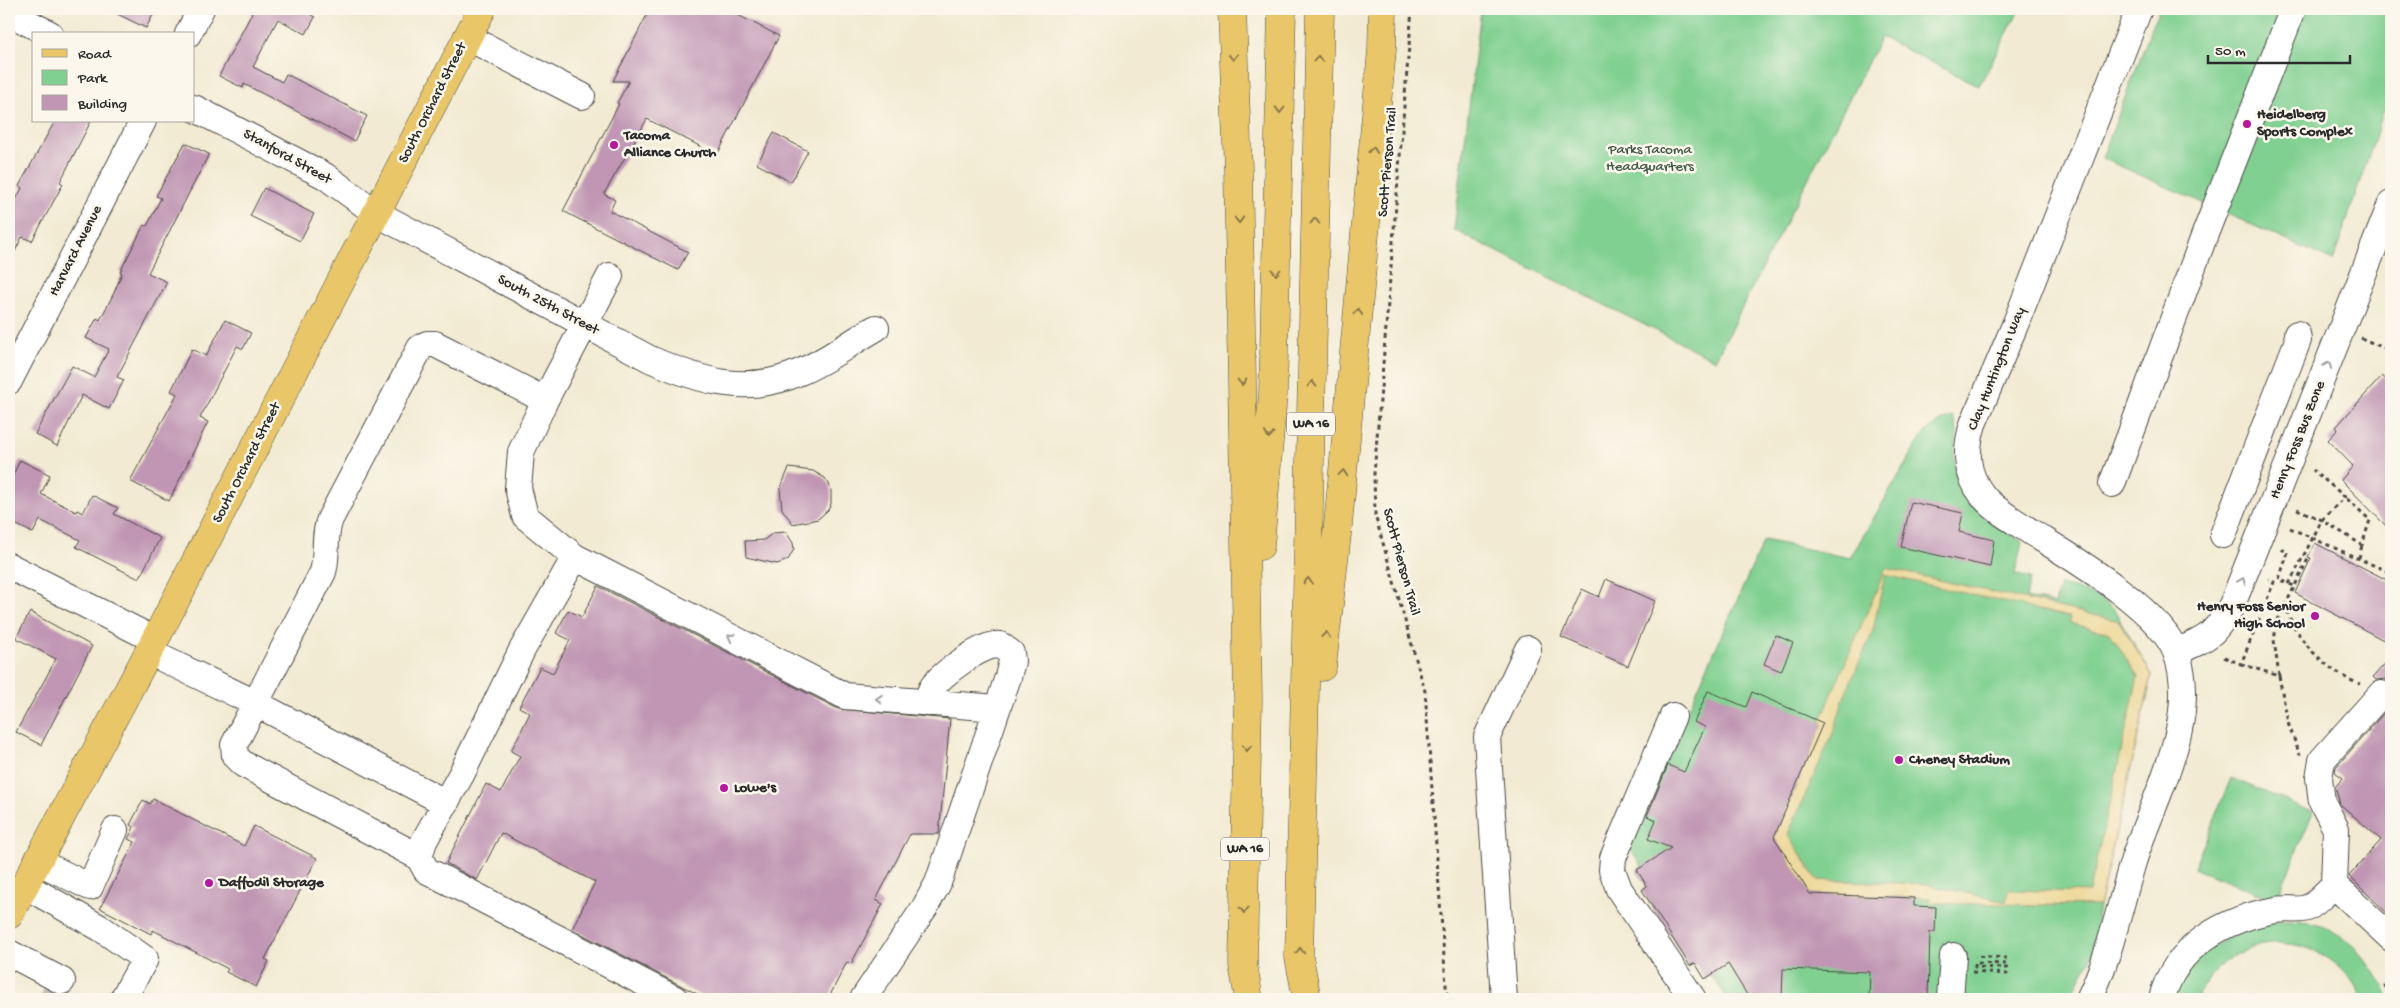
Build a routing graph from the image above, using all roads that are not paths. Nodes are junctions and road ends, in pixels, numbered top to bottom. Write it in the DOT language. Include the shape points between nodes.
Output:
graph roads {
  1 [pos="201,9"];
  2 [pos="482,9"];
  3 [pos="1232,9"];
  4 [pos="1282,9"];
  5 [pos="1320,9"];
  6 [pos="1383,9"];
  7 [pos="2139,9"];
  8 [pos="2294,9"];
  9 [pos="9,13"];
  10 [pos="46,32"];
  11 [pos="189,32"];
  12 [pos="467,37"];
  13 [pos="582,96"];
  14 [pos="195,109"];
  15 [pos="142,122"];
  16 [pos="2391,204"];
  17 [pos="376,213"];
  18 [pos="610,276"];
  19 [pos="585,324"];
  20 [pos="876,328"];
  21 [pos="2297,334"];
  22 [pos="9,381"];
  23 [pos="545,400"];
  24 [pos="2112,484"];
  25 [pos="2224,535"];
  26 [pos="575,557"];
  27 [pos="9,566"];
  28 [pos="152,646"];
  29 [pos="1528,649"];
  30 [pos="2176,652"];
  31 [pos="2371,689"];
  32 [pos="1248,699"];
  33 [pos="928,703"];
  34 [pos="257,704"];
  35 [pos="997,708"];
  36 [pos="1673,716"];
  37 [pos="446,803"];
  38 [pos="115,830"];
  39 [pos="1303,840"];
  40 [pos="419,857"];
  41 [pos="37,861"];
  42 [pos="24,885"];
  43 [pos="2334,885"];
  44 [pos="9,915"];
  45 [pos="2391,938"];
  46 [pos="9,953"];
  47 [pos="1960,959"];
  48 [pos="62,981"];
  49 [pos="123,999"];
  50 [pos="675,999"];
  51 [pos="863,999"];
  52 [pos="1249,999"];
  53 [pos="1307,999"];
  54 [pos="1504,999"];
  55 [pos="1693,999"];
  56 [pos="1950,999"];
  57 [pos="2089,999"];
  58 [pos="2162,999"];
  1 -- 11 [label="street"];
  2 -- 12 [label="main road, South Orchard Street"];
  3 -- 32 [label="main road, one-way"];
  4 -- 32 [label="main road, WA 16, one-way" via="1273,394"];
  39 -- 5 [label="main road, WA 16, one-way"];
  39 -- 6 [label="main road, one-way" via="1339,515 1382,50"];
  7 -- 30 [label="street, Clay Huntington Way" via="1973,424 1966,456 1969,471 1983,496 2144,611"];
  8 -- 24 [label="street" via="2205,234"];
  9 -- 10 [label="street"];
  12 -- 13 [label="street"];
  12 -- 17 [label="main road, South Orchard Street"];
  14 -- 17 [label="street, Stanford Street" via="325,176"];
  15 -- 22 [label="street, Harvard Avenue"];
  30 -- 16 [label="street, Henry Foss Bus Zone, one-way" via="2204,641 2221,624 2232,605"];
  17 -- 19 [label="street, South 25th Street"];
  17 -- 28 [label="main road, South Orchard Street"];
  18 -- 19 [label="street"];
  19 -- 20 [label="street, South 25th Street" via="680,372 726,384 754,385 801,372"];
  19 -- 23 [label="street"];
  21 -- 25 [label="street" via="2298,340 2283,382"];
  23 -- 26 [label="street" via="521,452 518,488 525,516"];
  23 -- 34 [label="street" via="435,344 420,348 330,518 324,538 326,561 323,572"];
  33 -- 26 [label="street, one-way" via="846,696"];
  26 -- 37 [label="street" via="522,650"];
  27 -- 28 [label="street"];
  28 -- 34 [label="street"];
  28 -- 41 [label="main road, South Orchard Street"];
  29 -- 54 [label="street" via="1487,737"];
  30 -- 57 [label="street" via="2181,668 2182,695 2173,754 2134,860 2101,972"];
  31 -- 43 [label="street" via="2322,760 2319,778 2322,802 2336,829"];
  32 -- 52 [label="main road, WA 16, one-way" via="1243,965"];
  33 -- 35 [label="street"];
  33 -- 35 [label="street" via="931,689 946,673 988,645 996,644 1009,650 1012,658"];
  34 -- 37 [label="street"];
  34 -- 40 [label="street" via="234,745 237,759"];
  35 -- 51 [label="street" via="938,883"];
  36 -- 55 [label="street" via="1613,858 1612,870 1619,889"];
  37 -- 40 [label="street" via="424,841"];
  38 -- 41 [label="street" via="90,887"];
  53 -- 39 [label="main road, WA 16, one-way" via="1299,957"];
  40 -- 50 [label="street" via="426,870"];
  41 -- 42 [label="main road, South Orchard Street"];
  42 -- 44 [label="main road, South Orchard Street"];
  42 -- 49 [label="street" via="102,929 145,959"];
  43 -- 45 [label="street"];
  43 -- 58 [label="street" via="2306,908 2278,909 2248,916 2213,930 2176,965"];
  46 -- 48 [label="street"];
  47 -- 56 [label="street"];
}
